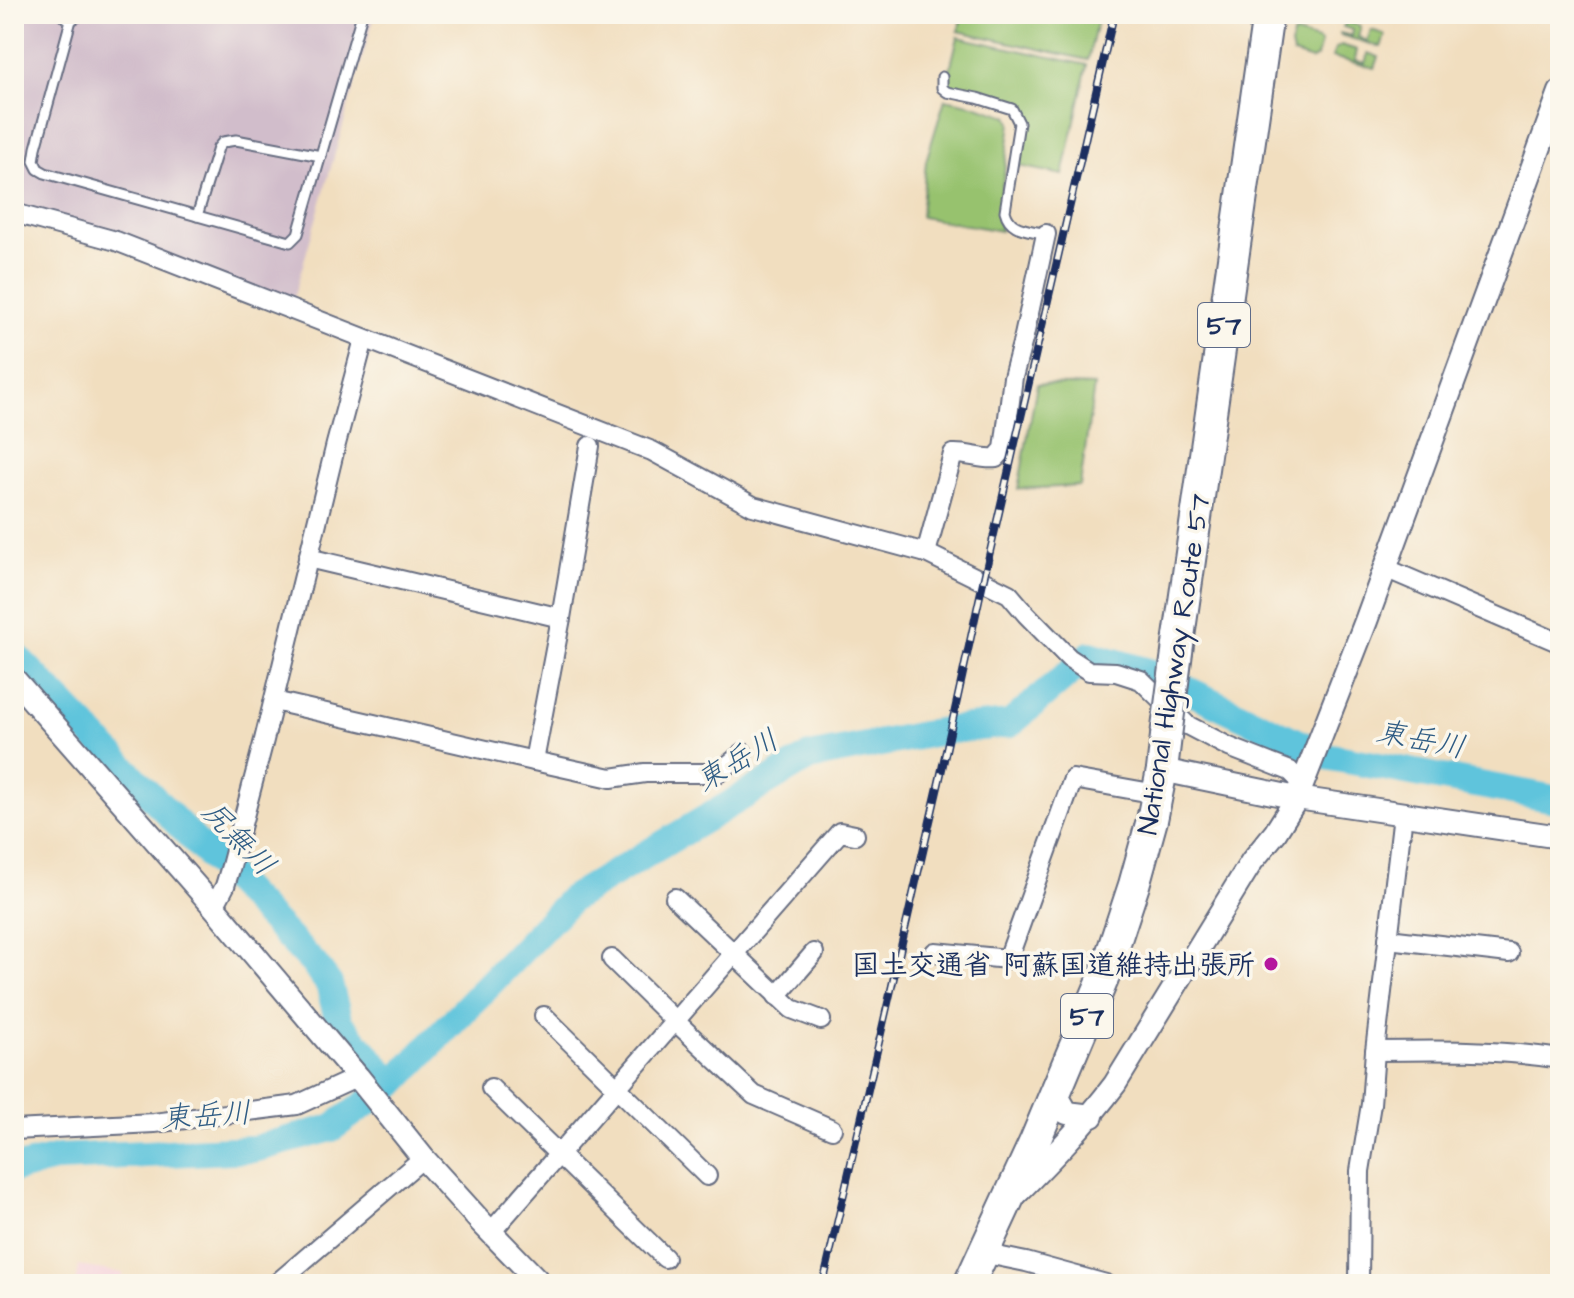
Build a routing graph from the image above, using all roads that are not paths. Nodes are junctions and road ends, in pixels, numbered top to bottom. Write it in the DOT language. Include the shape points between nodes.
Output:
graph roads {
  1 [pos="60,14"];
  2 [pos="83,14"];
  3 [pos="362,14"];
  4 [pos="1268,14"];
  5 [pos="71,20"];
  6 [pos="942,77"];
  7 [pos="1560,92"];
  8 [pos="321,156"];
  9 [pos="14,213"];
  10 [pos="197,216"];
  11 [pos="1046,234"];
  12 [pos="364,339"];
  13 [pos="590,446"];
  14 [pos="926,553"];
  15 [pos="308,558"];
  16 [pos="1385,568"];
  17 [pos="561,618"];
  18 [pos="1560,643"];
  19 [pos="14,679"];
  20 [pos="274,701"];
  21 [pos="743,753"];
  22 [pos="534,761"];
  23 [pos="1160,782"];
  24 [pos="1302,785"];
  25 [pos="1403,814"];
  26 [pos="855,835"];
  27 [pos="1560,837"];
  28 [pos="675,898"];
  29 [pos="214,907"];
  30 [pos="1388,939"];
  31 [pos="935,952"];
  32 [pos="814,953"];
  33 [pos="1509,953"];
  34 [pos="733,954"];
  35 [pos="612,959"];
  36 [pos="777,996"];
  37 [pos="544,1016"];
  38 [pos="821,1020"];
  39 [pos="675,1021"];
  40 [pos="1375,1051"];
  41 [pos="1560,1059"];
  42 [pos="361,1080"];
  43 [pos="491,1088"];
  44 [pos="616,1089"];
  45 [pos="1055,1092"];
  46 [pos="1092,1116"];
  47 [pos="832,1129"];
  48 [pos="14,1130"];
  49 [pos="558,1155"];
  50 [pos="423,1158"];
  51 [pos="707,1176"];
  52 [pos="1009,1201"];
  53 [pos="491,1232"];
  54 [pos="982,1253"];
  55 [pos="665,1258"];
  56 [pos="276,1284"];
  57 [pos="541,1284"];
  58 [pos="969,1284"];
  59 [pos="1106,1284"];
  60 [pos="1359,1284"];
  1 -- 5 [label="lane"];
  2 -- 5 [label="lane"];
  3 -- 8 [label="lane"];
  4 -- 23 [label="highway, National Highway Route 57 / 57, bridge"];
  5 -- 10 [label="lane" via="36,148 38,169"];
  6 -- 11 [label="lane" via="947,92 1012,109 1017,115 1007,220"];
  7 -- 16 [label="street"];
  8 -- 10 [label="lane" via="223,142"];
  8 -- 10 [label="lane" via="298,234 290,242"];
  9 -- 12 [label="street" via="116,241"];
  11 -- 14 [label="street" via="1013,377 1004,449 988,460 953,454"];
  12 -- 14 [label="street" via="652,451 753,506"];
  12 -- 15 [label="street"];
  13 -- 17 [label="street"];
  14 -- 24 [label="street" via="1009,594 1069,658 1089,671 1141,680 1187,725 1290,771"];
  15 -- 17 [label="street"];
  15 -- 20 [label="street"];
  16 -- 18 [label="street"];
  16 -- 24 [label="street"];
  17 -- 22 [label="street"];
  19 -- 29 [label="street"];
  20 -- 22 [label="street"];
  20 -- 29 [label="street" via="231,866"];
  21 -- 22 [label="street" via="718,773 611,778"];
  23 -- 24 [label="street"];
  23 -- 31 [label="street" via="1073,779 1008,959"];
  23 -- 45 [label="highway, National Highway Route 57 / 57" via="1107,966"];
  24 -- 25 [label="street"];
  24 -- 46 [label="street"];
  25 -- 27 [label="street"];
  25 -- 30 [label="street"];
  26 -- 34 [label="street" via="840,832"];
  28 -- 34 [label="street"];
  29 -- 42 [label="street"];
  30 -- 33 [label="street"];
  30 -- 40 [label="street"];
  32 -- 36 [label="street"];
  34 -- 36 [label="street"];
  34 -- 39 [label="street"];
  35 -- 39 [label="street"];
  36 -- 38 [label="street" via="792,1009"];
  37 -- 44 [label="street"];
  39 -- 44 [label="street"];
  39 -- 47 [label="street" via="754,1095"];
  40 -- 41 [label="street"];
  40 -- 60 [label="street" via="1360,1171"];
  42 -- 48 [label="street" via="297,1105 154,1123"];
  42 -- 50 [label="street"];
  43 -- 49 [label="street"];
  44 -- 49 [label="street"];
  44 -- 51 [label="street"];
  45 -- 46 [label="street" via="1067,1113"];
  45 -- 52 [label="highway, National Highway Route 57 / 57"];
  46 -- 52 [label="street"];
  49 -- 53 [label="street"];
  49 -- 55 [label="street"];
  50 -- 53 [label="street"];
  50 -- 56 [label="street"];
  52 -- 54 [label="highway, National Highway Route 57 / 57"];
  53 -- 57 [label="street"];
  54 -- 58 [label="highway, National Highway Route 57 / 57"];
  54 -- 59 [label="street"];
}
